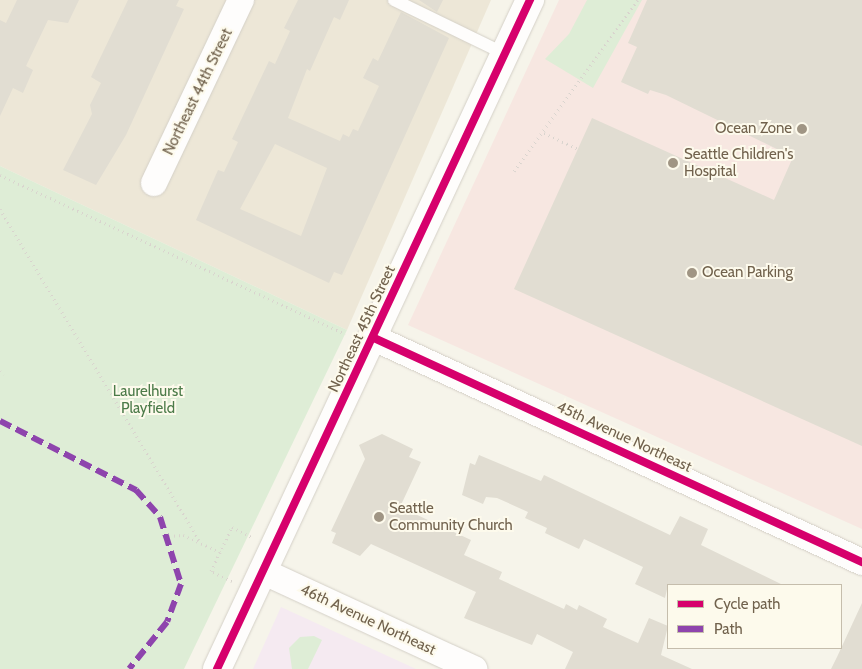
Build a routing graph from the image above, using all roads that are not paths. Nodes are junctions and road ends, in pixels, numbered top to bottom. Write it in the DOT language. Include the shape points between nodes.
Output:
graph roads {
  1 [pos="242,0"];
  2 [pos="394,0"];
  3 [pos="530,0"];
  4 [pos="505,54"];
  5 [pos="154,183"];
  6 [pos="374,338"];
  7 [pos="862,562"];
  8 [pos="262,571"];
  9 [pos="217,669"];
  10 [pos="474,669"];
  1 -- 5 [label="street, Northeast 44th Street"];
  2 -- 4 [label="lane"];
  3 -- 4 [label="street, Northeast 45th Street"];
  4 -- 6 [label="street, Northeast 45th Street"];
  6 -- 7 [label="street, 45th Avenue Northeast"];
  6 -- 8 [label="street, Northeast 45th Street"];
  8 -- 9 [label="street, Northeast 45th Street"];
  8 -- 10 [label="street, 46th Avenue Northeast"];
}
